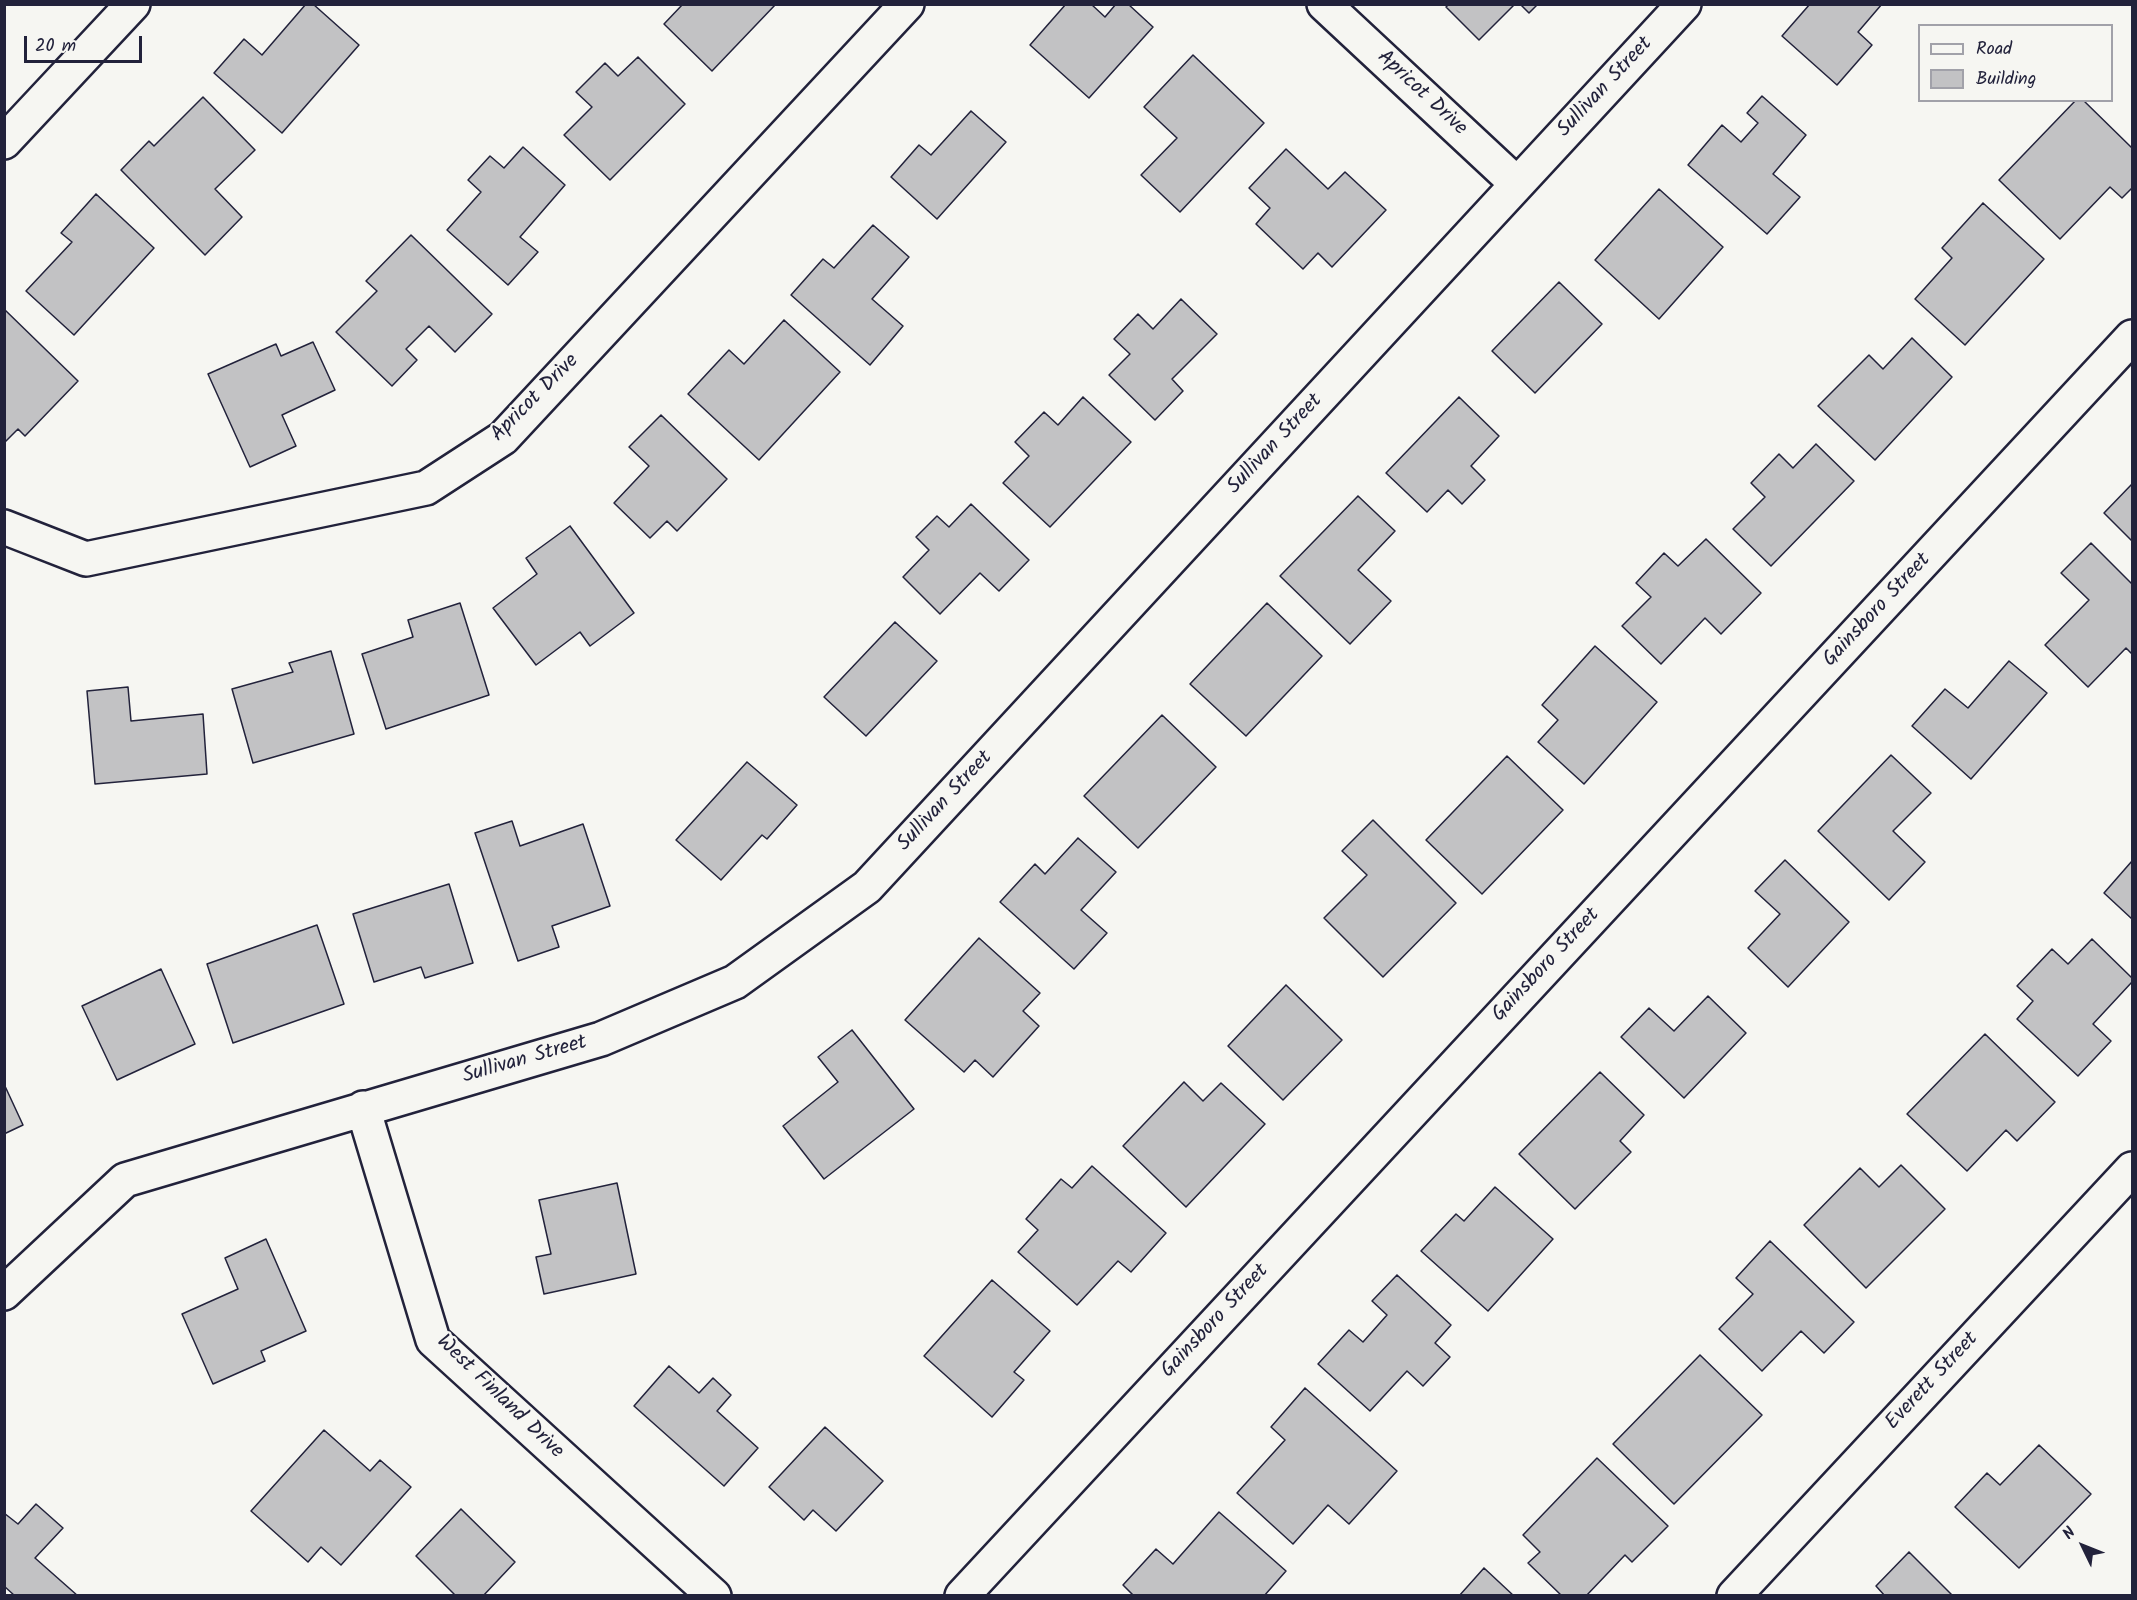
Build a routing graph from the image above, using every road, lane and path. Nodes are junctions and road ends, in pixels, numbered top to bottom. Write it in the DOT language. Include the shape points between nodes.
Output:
graph roads {
  1 [pos="133,4"];
  2 [pos="907,4"];
  3 [pos="1324,4"];
  4 [pos="1684,4"];
  5 [pos="4,142"];
  6 [pos="1517,184"];
  7 [pos="2133,337"];
  8 [pos="4,527"];
  9 [pos="363,1108"];
  10 [pos="2133,1169"];
  11 [pos="4,1293"];
  12 [pos="714,1596"];
  13 [pos="962,1596"];
  14 [pos="1734,1596"];
  1 -- 5 [label="street"];
  2 -- 8 [label="street, Apricot Drive" via="502,438 426,488 86,559"];
  3 -- 6 [label="street, Apricot Drive"];
  4 -- 6 [label="street, Sullivan Street"];
  6 -- 9 [label="street, Sullivan Street" via="867,887 735,982 601,1039"];
  7 -- 13 [label="street, Gainsboro Street"];
  9 -- 11 [label="street, Sullivan Street" via="125,1180"];
  9 -- 12 [label="street, West Finland Drive" via="433,1340"];
  10 -- 14 [label="street, Everett Street"];
}
